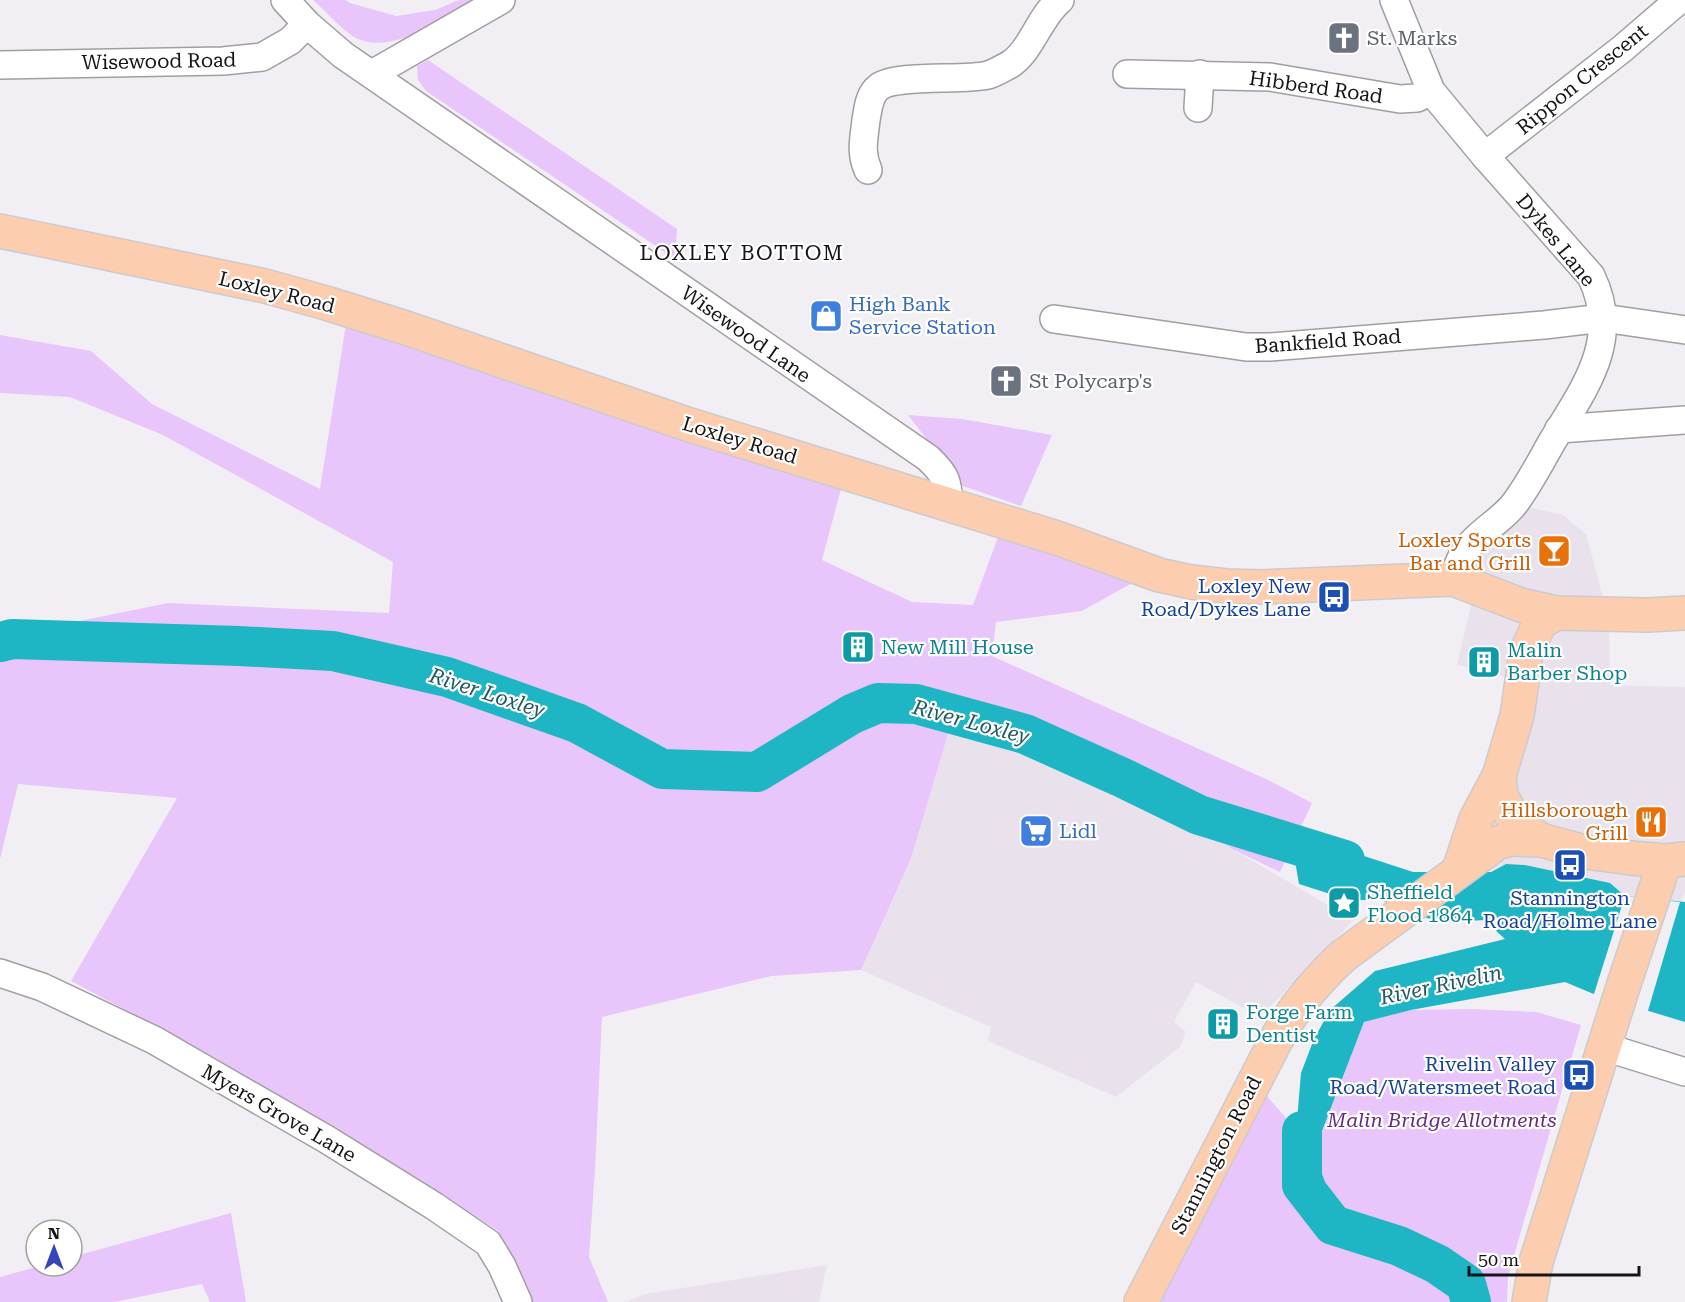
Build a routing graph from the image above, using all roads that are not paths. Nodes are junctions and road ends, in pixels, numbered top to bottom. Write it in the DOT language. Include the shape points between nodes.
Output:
graph roads {
  1 [pos="285,0"];
  2 [pos="501,0"];
  3 [pos="1060,0"];
  4 [pos="1394,0"];
  5 [pos="1679,0"];
  6 [pos="307,24"];
  7 [pos="0,65"];
  8 [pos="372,74"];
  9 [pos="1126,74"];
  10 [pos="1200,74"];
  11 [pos="1431,91"];
  12 [pos="1198,108"];
  13 [pos="1485,156"];
  14 [pos="868,170"];
  15 [pos="0,231"];
  16 [pos="1603,318"];
  17 [pos="1054,319"];
  18 [pos="1685,330"];
  19 [pos="1685,420"];
  20 [pos="1559,429"];
  21 [pos="949,505"];
  22 [pos="1453,579"];
  23 [pos="1485,591"];
  24 [pos="1557,613"];
  25 [pos="1685,613"];
  26 [pos="1526,653"];
  27 [pos="1499,776"];
  28 [pos="1541,840"];
  29 [pos="1675,860"];
  30 [pos="1459,870"];
  31 [pos="0,973"];
  32 [pos="1605,1047"];
  33 [pos="1685,1072"];
  34 [pos="518,1302"];
  35 [pos="1141,1302"];
  36 [pos="1529,1302"];
  1 -- 6 [label="street, Wisewood Lane"];
  2 -- 8 [label="street"];
  3 -- 14 [label="street" via="1012,63 988,75 896,81 879,86 872,94 865,130 862,157"];
  4 -- 11 [label="street, Dykes Lane"];
  5 -- 13 [label="street, Rippon Crescent"];
  6 -- 7 [label="street, Wisewood Road" via="290,41 262,57"];
  6 -- 8 [label="street, Wisewood Lane"];
  8 -- 21 [label="street, Wisewood Lane" via="928,458 948,484"];
  9 -- 10 [label="street, Hibberd Road"];
  10 -- 11 [label="street, Hibberd Road" via="1270,77 1400,99 1417,98"];
  10 -- 12 [label="street"];
  11 -- 13 [label="street, Dykes Lane"];
  13 -- 16 [label="street, Dykes Lane" via="1591,276 1599,293"];
  15 -- 21 [label="main road, Loxley Road" via="265,286 326,303 690,425"];
  16 -- 17 [label="street, Bankfield Road" via="1270,347 1246,347"];
  16 -- 18 [label="street, Bankfield Road"];
  16 -- 20 [label="street, Dykes Lane" via="1597,361"];
  19 -- 20 [label="street"];
  20 -- 22 [label="street, Dykes Lane" via="1515,504 1466,549"];
  21 -- 22 [label="main road, Loxley Road" via="1057,538 1159,576 1191,582 1261,587"];
  22 -- 23 [label="main road, Loxley Road"];
  23 -- 24 [label="main road, Loxley Road"];
  23 -- 26 [label="main road" via="1516,629"];
  24 -- 25 [label="main road, Loxley Road"];
  24 -- 26 [label="main road" via="1540,622"];
  26 -- 27 [label="main road" via="1517,716"];
  27 -- 28 [label="main road" via="1501,795 1510,813"];
  27 -- 30 [label="main road" via="1476,819"];
  28 -- 29 [label="main road" via="1585,852"];
  28 -- 30 [label="main road, Stannington Road" via="1497,843"];
  29 -- 32 [label="main road" via="1654,895"];
  30 -- 35 [label="main road, Stannington Road" via="1343,956 1302,1000 1281,1030"];
  31 -- 34 [label="street, Myers Grove Lane" via="42,987 154,1040 434,1206 488,1243"];
  32 -- 33 [label="street"];
  32 -- 36 [label="main road" via="1536,1262"];
}
